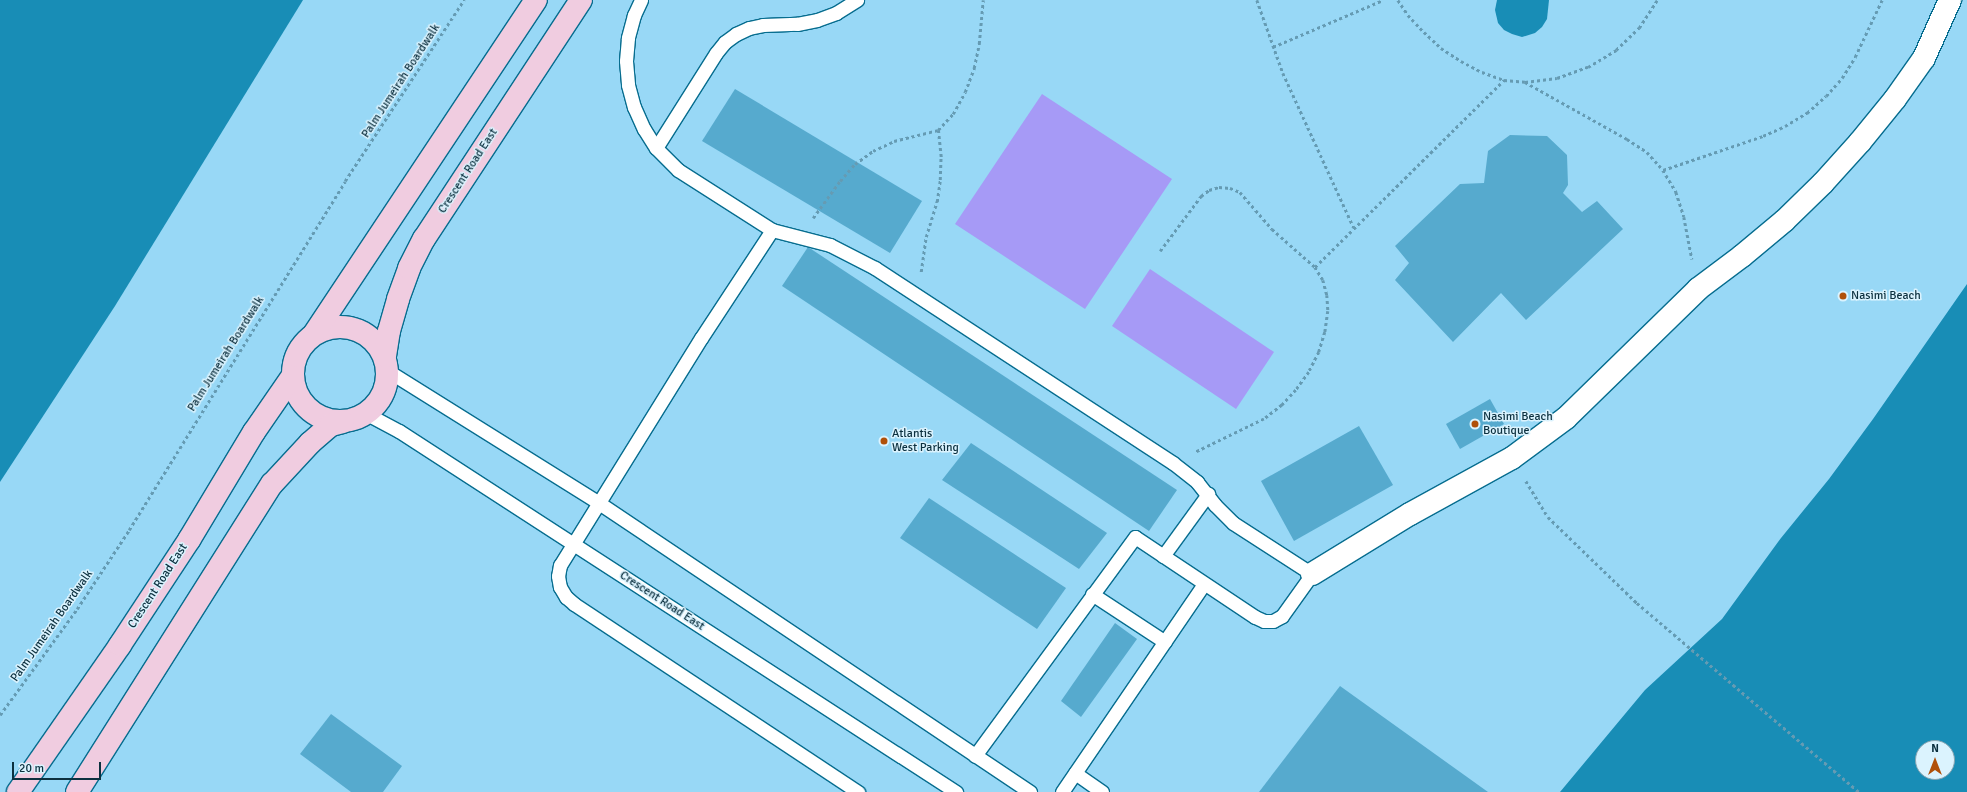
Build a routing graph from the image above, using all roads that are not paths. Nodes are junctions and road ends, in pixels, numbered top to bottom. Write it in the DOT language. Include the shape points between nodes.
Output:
graph roads {
  1 [pos="536,0"];
  2 [pos="581,0"];
  3 [pos="641,0"];
  4 [pos="857,0"];
  5 [pos="1950,0"];
  6 [pos="656,148"];
  7 [pos="772,230"];
  8 [pos="314,334"];
  9 [pos="387,364"];
  10 [pos="292,377"];
  11 [pos="367,414"];
  12 [pos="343,422"];
  13 [pos="1208,494"];
  14 [pos="599,503"];
  15 [pos="574,544"];
  16 [pos="1163,556"];
  17 [pos="1312,574"];
  18 [pos="1204,584"];
  19 [pos="1092,594"];
  20 [pos="1165,642"];
  21 [pos="975,756"];
  22 [pos="1075,773"];
  23 [pos="18,792"];
  24 [pos="77,792"];
  25 [pos="858,792"];
  26 [pos="956,792"];
  27 [pos="1030,792"];
  28 [pos="1062,792"];
  29 [pos="1102,792"];
  1 -- 8 [label="main road, Crescent Road East"];
  2 -- 9 [label="main road, Crescent Road East" via="424,238 409,268 398,299 389,331"];
  3 -- 6 [label="lane" via="628,38 628,85 634,107"];
  4 -- 6 [label="lane" via="836,13 817,20 749,28 725,42"];
  5 -- 17 [label="street" via="1924,58 1860,142 1823,183 1784,221 1698,289 1571,414 1512,458 1404,518"];
  6 -- 7 [label="lane" via="666,160 690,179"];
  7 -- 13 [label="lane" via="830,246 853,256 1173,463"];
  7 -- 14 [label="lane" via="701,338"];
  8 -- 9 [label="main road, Crescent Road East" via="337,326 361,331 380,347"];
  8 -- 10 [label="main road, Crescent Road East" via="297,352"];
  9 -- 11 [label="main road, Crescent Road East" via="383,395"];
  9 -- 14 [label="lane"];
  10 -- 12 [label="main road" via="300,400 318,417"];
  10 -- 23 [label="main road, Crescent Road East" via="254,432 189,540 120,645"];
  11 -- 12 [label="main road"];
  11 -- 15 [label="lane, Crescent Road East" via="399,431"];
  12 -- 24 [label="main road" via="331,425 310,442 272,484"];
  13 -- 16 [label="lane"];
  13 -- 17 [label="lane" via="1219,510 1233,523"];
  14 -- 15 [label="lane"];
  14 -- 21 [label="lane"];
  15 -- 25 [label="lane" via="560,565 558,576 560,587 566,597"];
  15 -- 26 [label="lane, Crescent Road East"];
  16 -- 18 [label="lane"];
  16 -- 19 [label="lane" via="1135,537"];
  17 -- 18 [label="lane" via="1282,616 1273,621 1254,617"];
  18 -- 20 [label="lane"];
  19 -- 20 [label="lane"];
  19 -- 21 [label="lane"];
  20 -- 22 [label="lane"];
  21 -- 27 [label="lane"];
  22 -- 28 [label="lane"];
  22 -- 29 [label="lane"];
}
